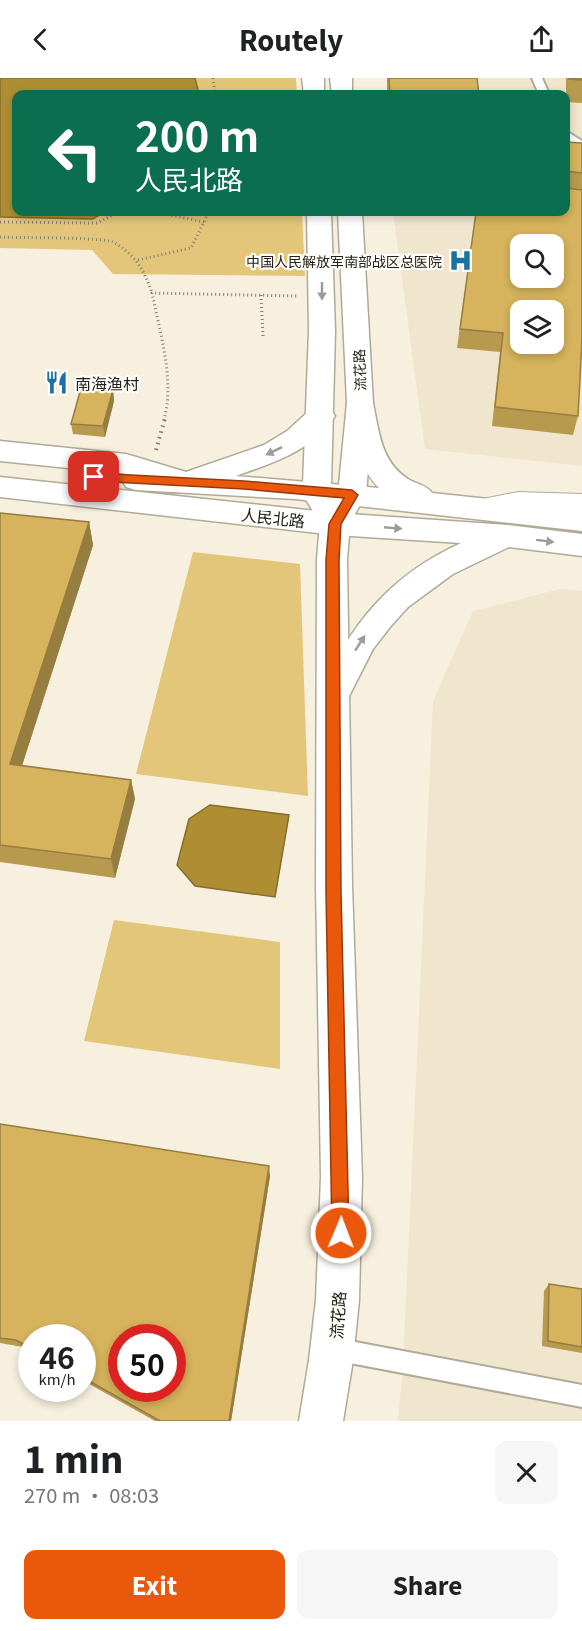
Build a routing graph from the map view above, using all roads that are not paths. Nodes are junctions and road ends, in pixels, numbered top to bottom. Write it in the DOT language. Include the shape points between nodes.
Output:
graph roads {
  1 [pos="319,216"];
  2 [pos="350,216"];
  3 [pos="360,403"];
  4 [pos="321,416"];
  5 [pos="0,451"];
  6 [pos="0,469"];
  7 [pos="244,485"];
  8 [pos="0,487"];
  9 [pos="318,491"];
  10 [pos="185,494"];
  11 [pos="352,495"];
  12 [pos="582,504"];
  13 [pos="0,507"];
  14 [pos="483,508"];
  15 [pos="239,513"];
  16 [pos="582,520"];
  17 [pos="335,524"];
  18 [pos="508,536"];
  19 [pos="582,545"];
  20 [pos="333,695"];
  21 [pos="334,1349"];
  22 [pos="582,1395"];
  23 [pos="321,1421"];
  1 -- 4 [label="main road, one-way"];
  2 -- 3 [label="main road, 流花路"];
  3 -- 11 [label="main road, 流花路"];
  3 -- 14 [label="main road" via="369,449 376,468 388,482 418,496"];
  4 -- 9 [label="main road"];
  4 -- 10 [label="main road, one-way" via="274,452"];
  5 -- 10 [label="main road" via="126,464 155,471"];
  6 -- 10 [label="main road, 人民北路"];
  7 -- 9 [label="main road, 人民北路"];
  7 -- 10 [label="main road, 人民北路"];
  7 -- 15 [label="main road"];
  8 -- 10 [label="main road, 人民北路"];
  9 -- 11 [label="main road, 人民北路"];
  9 -- 17 [label="main road"];
  10 -- 13 [label="main road" via="121,514"];
  10 -- 15 [label="main road, 人民北路"];
  11 -- 14 [label="main road, 人民北路"];
  11 -- 17 [label="main road, 流花路"];
  12 -- 14 [label="street" via="518,502"];
  14 -- 16 [label="main road, 人民北路"];
  15 -- 17 [label="main road, 人民北路"];
  17 -- 18 [label="main road, 人民北路, one-way"];
  17 -- 20 [label="main road, 流花路"];
  18 -- 19 [label="main road, 人民北路, one-way"];
  20 -- 18 [label="main road, one-way" via="361,640 398,598 460,554"];
  20 -- 21 [label="main road, 流花路" via="341,1210"];
  21 -- 22 [label="lane"];
  21 -- 23 [label="main road, 流花路"];
}
